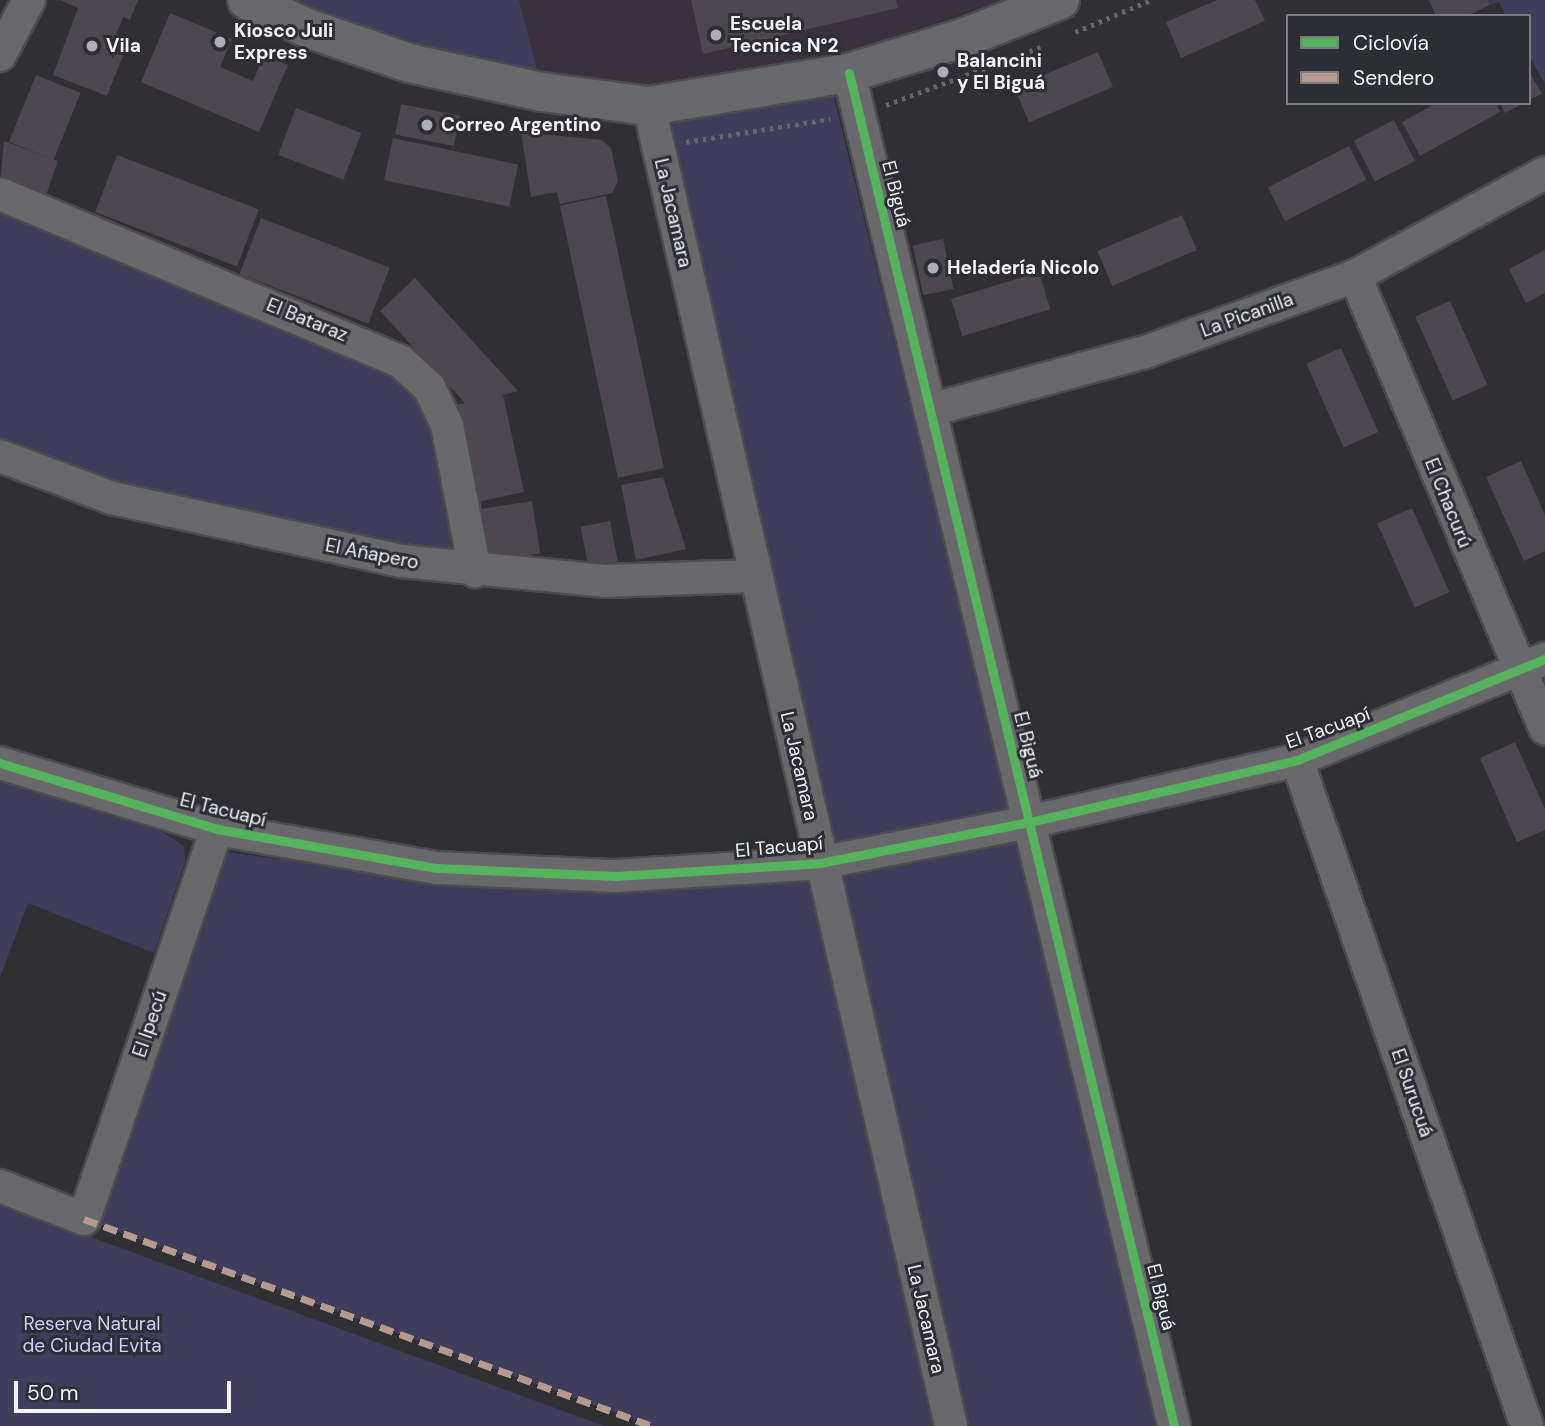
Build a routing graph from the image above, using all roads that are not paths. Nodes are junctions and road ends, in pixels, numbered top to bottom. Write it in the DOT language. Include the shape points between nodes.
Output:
graph roads {
  1 [pos="29,0"];
  2 [pos="247,0"];
  3 [pos="1060,0"];
  4 [pos="0,55"];
  5 [pos="849,73"];
  6 [pos="649,106"];
  7 [pos="1545,173"];
  8 [pos="0,194"];
  9 [pos="1355,276"];
  10 [pos="930,410"];
  11 [pos="0,456"];
  12 [pos="475,571"];
  13 [pos="756,576"];
  14 [pos="1532,667"];
  15 [pos="1545,729"];
  16 [pos="1297,760"];
  17 [pos="0,763"];
  18 [pos="1029,822"];
  19 [pos="216,830"];
  20 [pos="820,863"];
  21 [pos="0,1186"];
  22 [pos="951,1426"];
  23 [pos="1174,1426"];
  24 [pos="1527,1426"];
  1 -- 4 [label="street"];
  2 -- 6 [label="street" via="307,28 409,63 542,92"];
  3 -- 5 [label="street" via="966,37"];
  5 -- 6 [label="street"];
  5 -- 10 [label="street, El Biguá"];
  6 -- 13 [label="street, La Jacamara"];
  7 -- 9 [label="street, La Picanilla"];
  8 -- 12 [label="street, El Bataraz" via="401,362 429,387 447,425"];
  9 -- 10 [label="street, La Picanilla" via="1145,352"];
  9 -- 14 [label="street, El Chacurú"];
  10 -- 18 [label="street, El Biguá"];
  11 -- 12 [label="street, El Añapero" via="112,498 401,561"];
  12 -- 13 [label="street, El Añapero" via="604,581"];
  13 -- 20 [label="street, La Jacamara"];
  14 -- 15 [label="street, El Chacurú"];
  14 -- 16 [label="street, El Tacuapí"];
  16 -- 18 [label="street, El Tacuapí"];
  16 -- 24 [label="street, El Surucuá"];
  17 -- 19 [label="street, El Tacuapí"];
  18 -- 20 [label="street, El Tacuapí"];
  18 -- 23 [label="street, El Biguá"];
  19 -- 20 [label="street, El Tacuapí" via="437,868 616,876"];
  19 -- 21 [label="street, El Ipecú" via="85,1219"];
  20 -- 22 [label="street, La Jacamara"];
}
